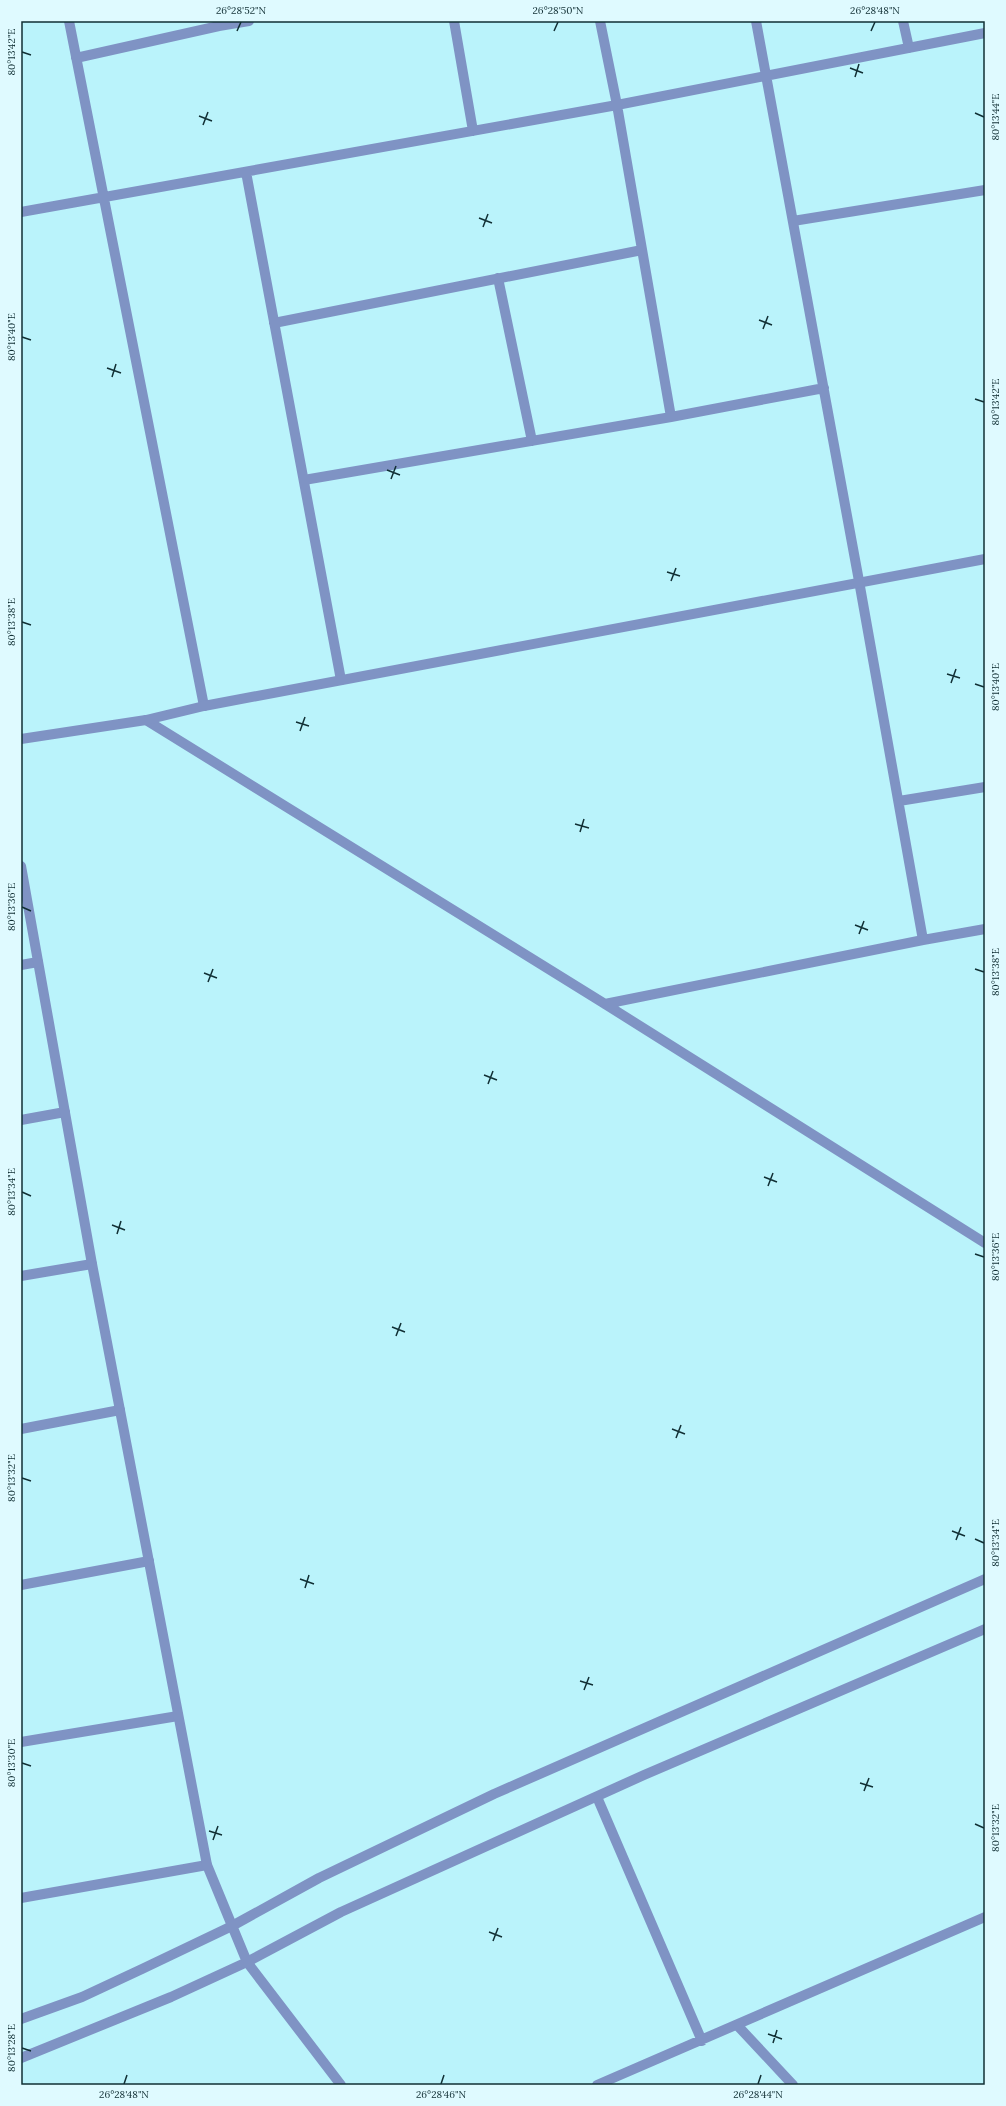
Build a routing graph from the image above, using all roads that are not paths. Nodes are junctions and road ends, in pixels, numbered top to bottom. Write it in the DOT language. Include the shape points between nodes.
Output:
graph roads {
  1 [pos="69,21"];
  2 [pos="249,21"];
  3 [pos="454,21"];
  4 [pos="600,21"];
  5 [pos="756,21"];
  6 [pos="903,21"];
  7 [pos="219,23"];
  8 [pos="985,33"];
  9 [pos="909,48"];
  10 [pos="76,58"];
  11 [pos="766,76"];
  12 [pos="617,105"];
  13 [pos="473,132"];
  14 [pos="246,172"];
  15 [pos="985,190"];
  16 [pos="104,197"];
  17 [pos="21,212"];
  18 [pos="793,221"];
  19 [pos="642,250"];
  20 [pos="498,278"];
  21 [pos="274,323"];
  22 [pos="824,388"];
  23 [pos="671,417"];
  24 [pos="532,441"];
  25 [pos="304,480"];
  26 [pos="985,559"];
  27 [pos="859,581"];
  28 [pos="341,680"];
  29 [pos="204,706"];
  30 [pos="146,720"];
  31 [pos="21,739"];
  32 [pos="985,787"];
  33 [pos="899,801"];
  34 [pos="21,866"];
  35 [pos="985,929"];
  36 [pos="923,940"];
  37 [pos="38,962"];
  38 [pos="21,965"];
  39 [pos="605,1004"];
  40 [pos="65,1112"];
  41 [pos="21,1120"];
  42 [pos="985,1243"];
  43 [pos="92,1264"];
  44 [pos="21,1276"];
  45 [pos="120,1410"];
  46 [pos="21,1429"];
  47 [pos="148,1561"];
  48 [pos="985,1579"];
  49 [pos="21,1585"];
  50 [pos="985,1629"];
  51 [pos="178,1716"];
  52 [pos="21,1742"];
  53 [pos="597,1797"];
  54 [pos="207,1865"];
  55 [pos="21,1898"];
  56 [pos="985,1917"];
  57 [pos="232,1926"];
  58 [pos="247,1962"];
  59 [pos="21,2019"];
  60 [pos="737,2025"];
  61 [pos="702,2040"];
  62 [pos="21,2058"];
  63 [pos="341,2085"];
  64 [pos="598,2085"];
  65 [pos="793,2085"];
  1 -- 10 [label="street"];
  2 -- 7 [label="street"];
  3 -- 13 [label="street"];
  4 -- 12 [label="street"];
  5 -- 11 [label="street"];
  6 -- 9 [label="street"];
  7 -- 10 [label="street"];
  8 -- 9 [label="street"];
  9 -- 11 [label="street"];
  10 -- 16 [label="street"];
  11 -- 12 [label="street"];
  11 -- 18 [label="street"];
  12 -- 13 [label="street"];
  12 -- 19 [label="street"];
  13 -- 14 [label="street"];
  14 -- 16 [label="street"];
  14 -- 21 [label="street"];
  15 -- 18 [label="street"];
  16 -- 17 [label="street"];
  16 -- 29 [label="street"];
  18 -- 22 [label="street"];
  19 -- 20 [label="street"];
  19 -- 23 [label="street"];
  20 -- 21 [label="street"];
  20 -- 24 [label="street"];
  21 -- 25 [label="street"];
  22 -- 23 [label="street"];
  22 -- 27 [label="street"];
  23 -- 24 [label="street"];
  24 -- 25 [label="street"];
  25 -- 28 [label="street"];
  26 -- 27 [label="street"];
  27 -- 28 [label="street"];
  27 -- 33 [label="street"];
  28 -- 29 [label="street"];
  29 -- 30 [label="street"];
  30 -- 31 [label="street"];
  30 -- 39 [label="street"];
  32 -- 33 [label="street"];
  33 -- 36 [label="street"];
  34 -- 37 [label="street"];
  35 -- 36 [label="street"];
  36 -- 39 [label="street"];
  37 -- 38 [label="street"];
  37 -- 40 [label="street"];
  39 -- 42 [label="street"];
  40 -- 41 [label="street"];
  40 -- 43 [label="street"];
  43 -- 44 [label="street"];
  43 -- 45 [label="street"];
  45 -- 46 [label="street"];
  45 -- 47 [label="street"];
  47 -- 49 [label="street"];
  47 -- 51 [label="street"];
  48 -- 57 [label="street" via="494,1794 319,1878"];
  50 -- 53 [label="street"];
  51 -- 52 [label="street"];
  51 -- 54 [label="street"];
  53 -- 58 [label="street" via="341,1912"];
  53 -- 61 [label="street"];
  54 -- 55 [label="street"];
  54 -- 57 [label="street"];
  56 -- 60 [label="street"];
  57 -- 58 [label="street"];
  57 -- 59 [label="street" via="82,1997"];
  58 -- 62 [label="street" via="171,1997"];
  58 -- 63 [label="street"];
  60 -- 61 [label="street"];
  60 -- 65 [label="street"];
  61 -- 64 [label="street"];
}
